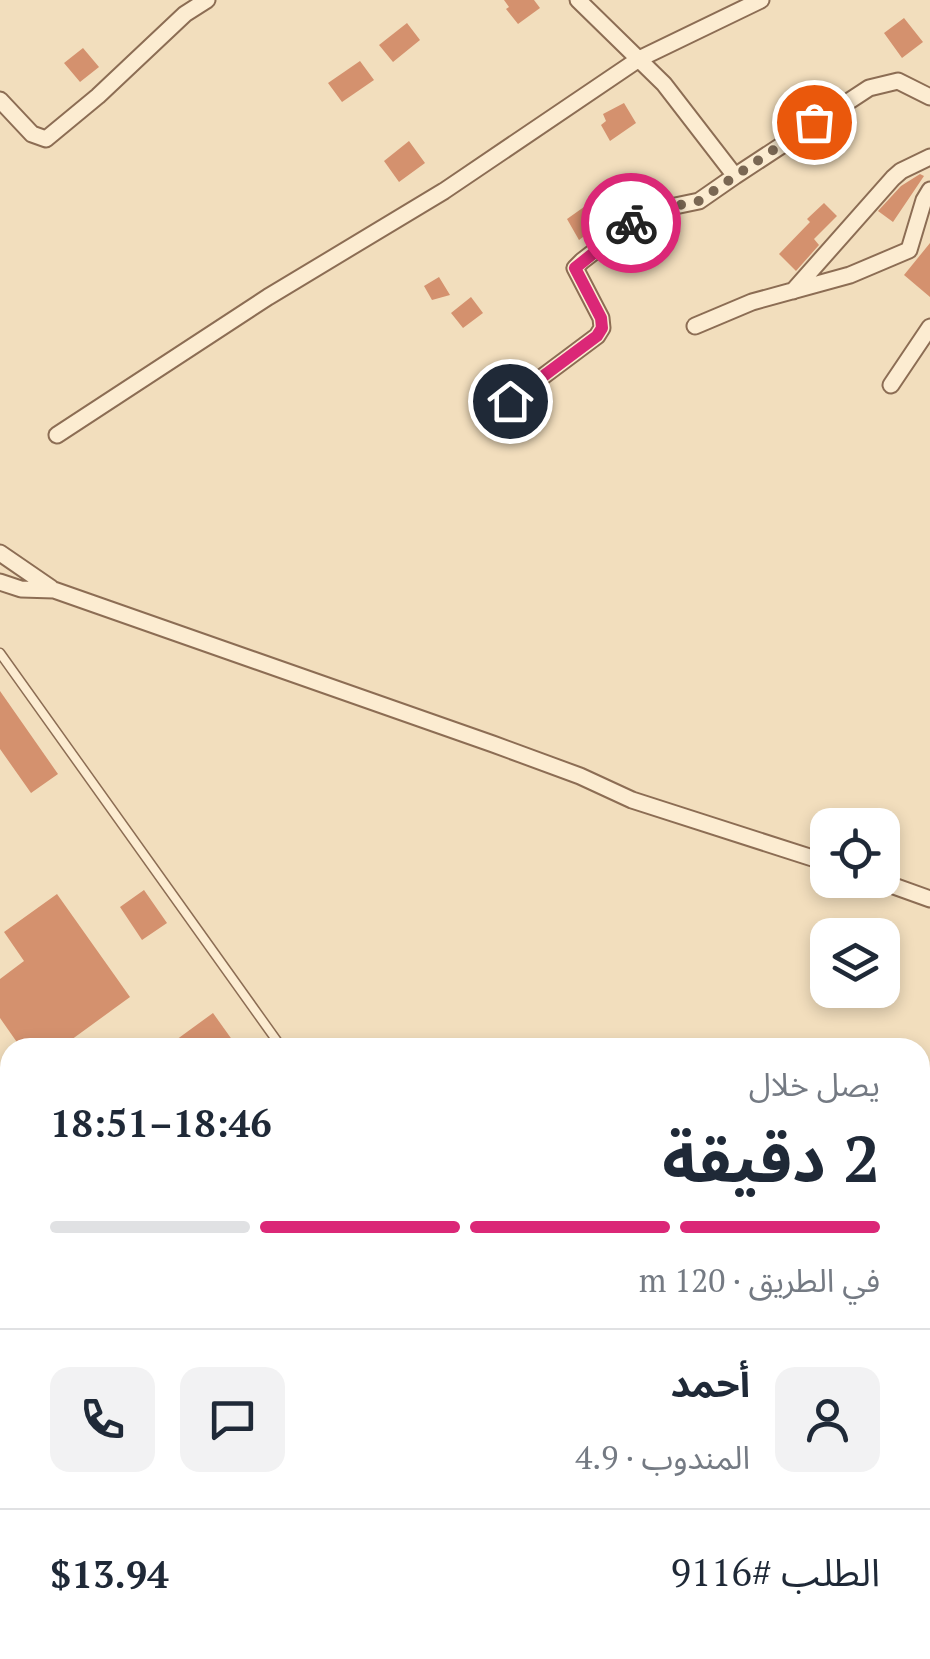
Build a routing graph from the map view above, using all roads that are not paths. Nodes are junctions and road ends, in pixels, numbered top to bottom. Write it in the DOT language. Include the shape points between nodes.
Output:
graph roads {
  1 [pos="207,0"];
  2 [pos="578,0"];
  3 [pos="761,0"];
  4 [pos="180,7"];
  5 [pos="639,59"];
  6 [pos="930,97"];
  7 [pos="0,100"];
  8 [pos="930,157"];
  9 [pos="735,176"];
  10 [pos="930,190"];
  11 [pos="790,294"];
  12 [pos="695,326"];
  13 [pos="930,327"];
  14 [pos="892,385"];
  15 [pos="510,401"];
  16 [pos="57,435"];
  17 [pos="0,553"];
  18 [pos="0,582"];
  19 [pos="54,590"];
  20 [pos="0,653"];
  21 [pos="810,857"];
  22 [pos="900,888"];
  23 [pos="930,898"];
  24 [pos="275,1038"];
  1 -- 4 [label="street"];
  2 -- 5 [label="street"];
  3 -- 5 [label="street"];
  4 -- 7 [label="street" via="98,96 46,139 32,134"];
  5 -- 9 [label="street"];
  5 -- 16 [label="street"];
  6 -- 9 [label="street" via="898,81 869,88"];
  8 -- 11 [label="street" via="893,178"];
  9 -- 15 [label="street" via="699,201 640,217 582,260 575,268 602,328"];
  10 -- 11 [label="street" via="909,250"];
  11 -- 12 [label="street"];
  13 -- 14 [label="street"];
  17 -- 19 [label="street"];
  18 -- 19 [label="street"];
  19 -- 21 [label="street" via="563,769 632,800"];
  20 -- 24 [label="lane"];
  22 -- 23 [label="street"];
}
